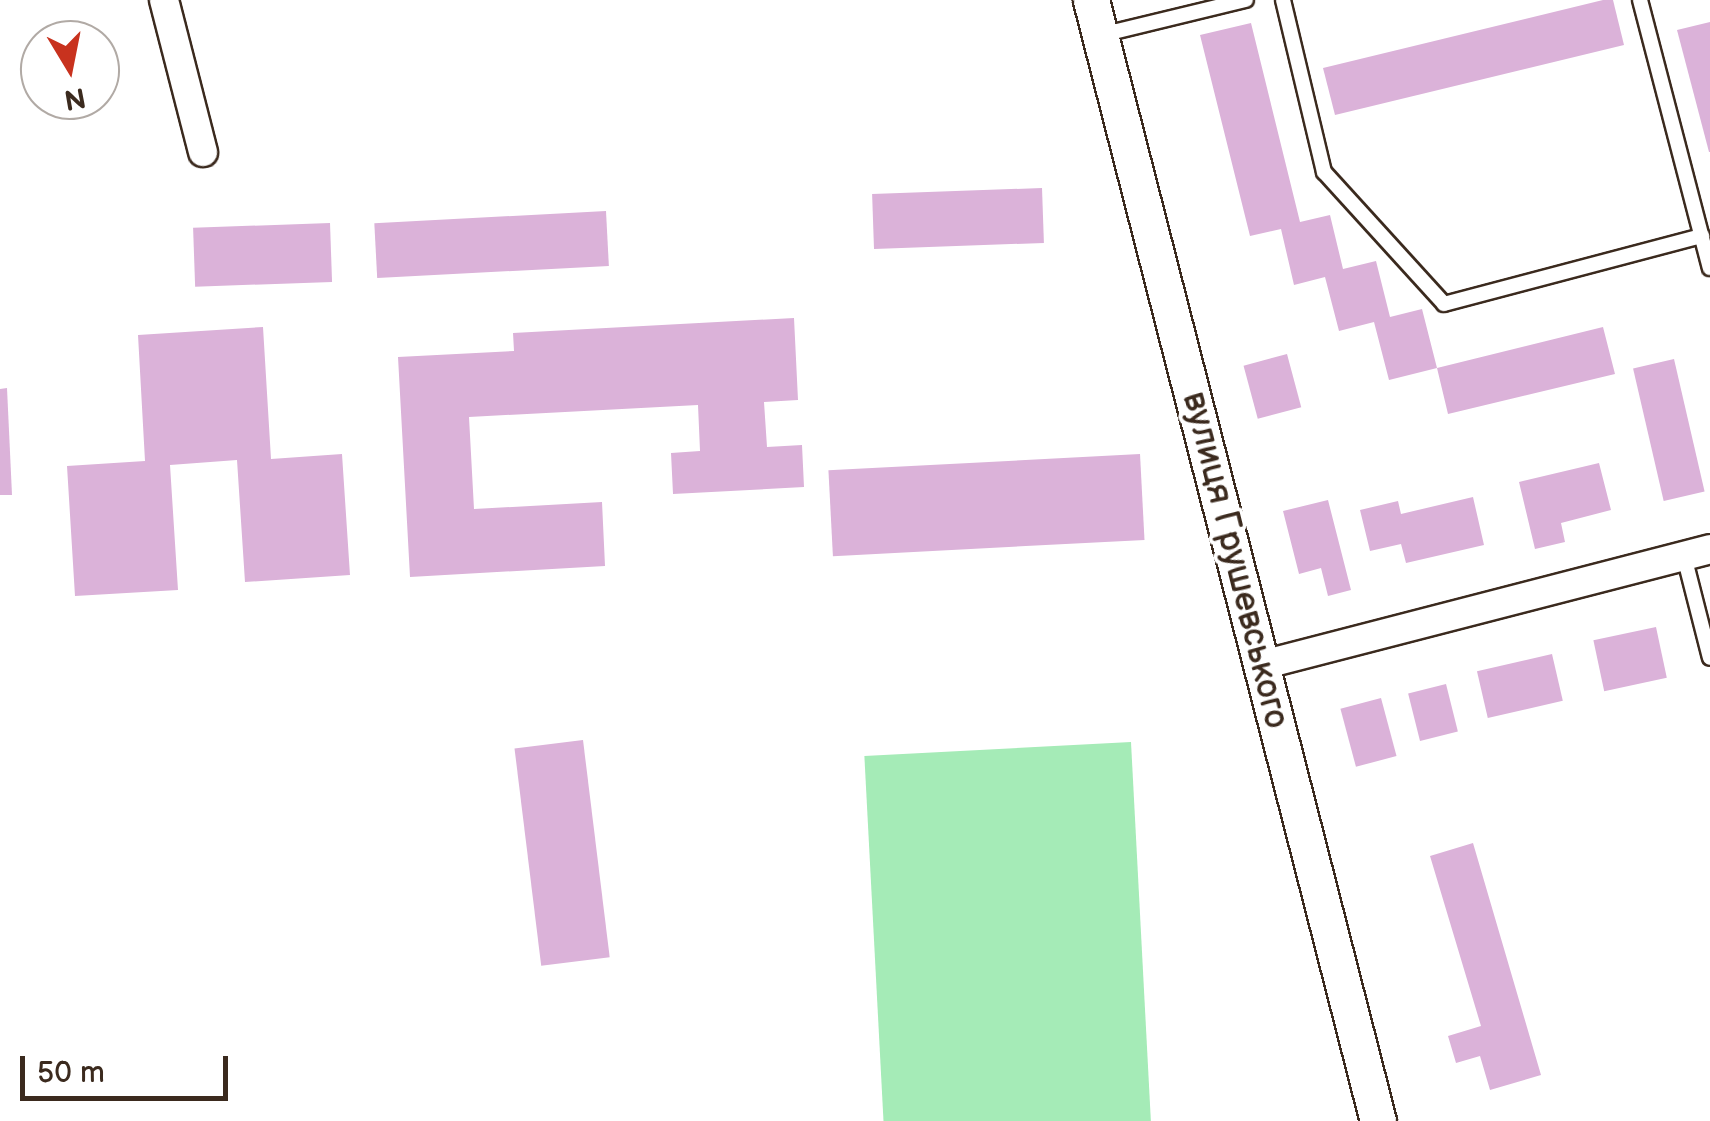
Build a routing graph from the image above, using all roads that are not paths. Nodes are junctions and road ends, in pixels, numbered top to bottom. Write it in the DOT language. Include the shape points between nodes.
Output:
graph roads {
  1 [pos="164,0"];
  2 [pos="1091,0"];
  3 [pos="1246,0"];
  4 [pos="1283,0"];
  5 [pos="1640,0"];
  6 [pos="1100,35"];
  7 [pos="204,152"];
  8 [pos="1702,236"];
  9 [pos="1710,268"];
  10 [pos="1697,552"];
  11 [pos="1710,658"];
  12 [pos="1262,664"];
  13 [pos="1378,1121"];
  1 -- 7 [label="street"];
  2 -- 6 [label="street, вулиця Грушевського"];
  3 -- 6 [label="lane"];
  4 -- 8 [label="lane" via="1324,172 1444,304"];
  5 -- 8 [label="lane"];
  6 -- 12 [label="street, вулиця Грушевського"];
  8 -- 9 [label="lane"];
  10 -- 11 [label="lane"];
  10 -- 12 [label="street"];
  12 -- 13 [label="street, вулиця Грушевського"];
}
